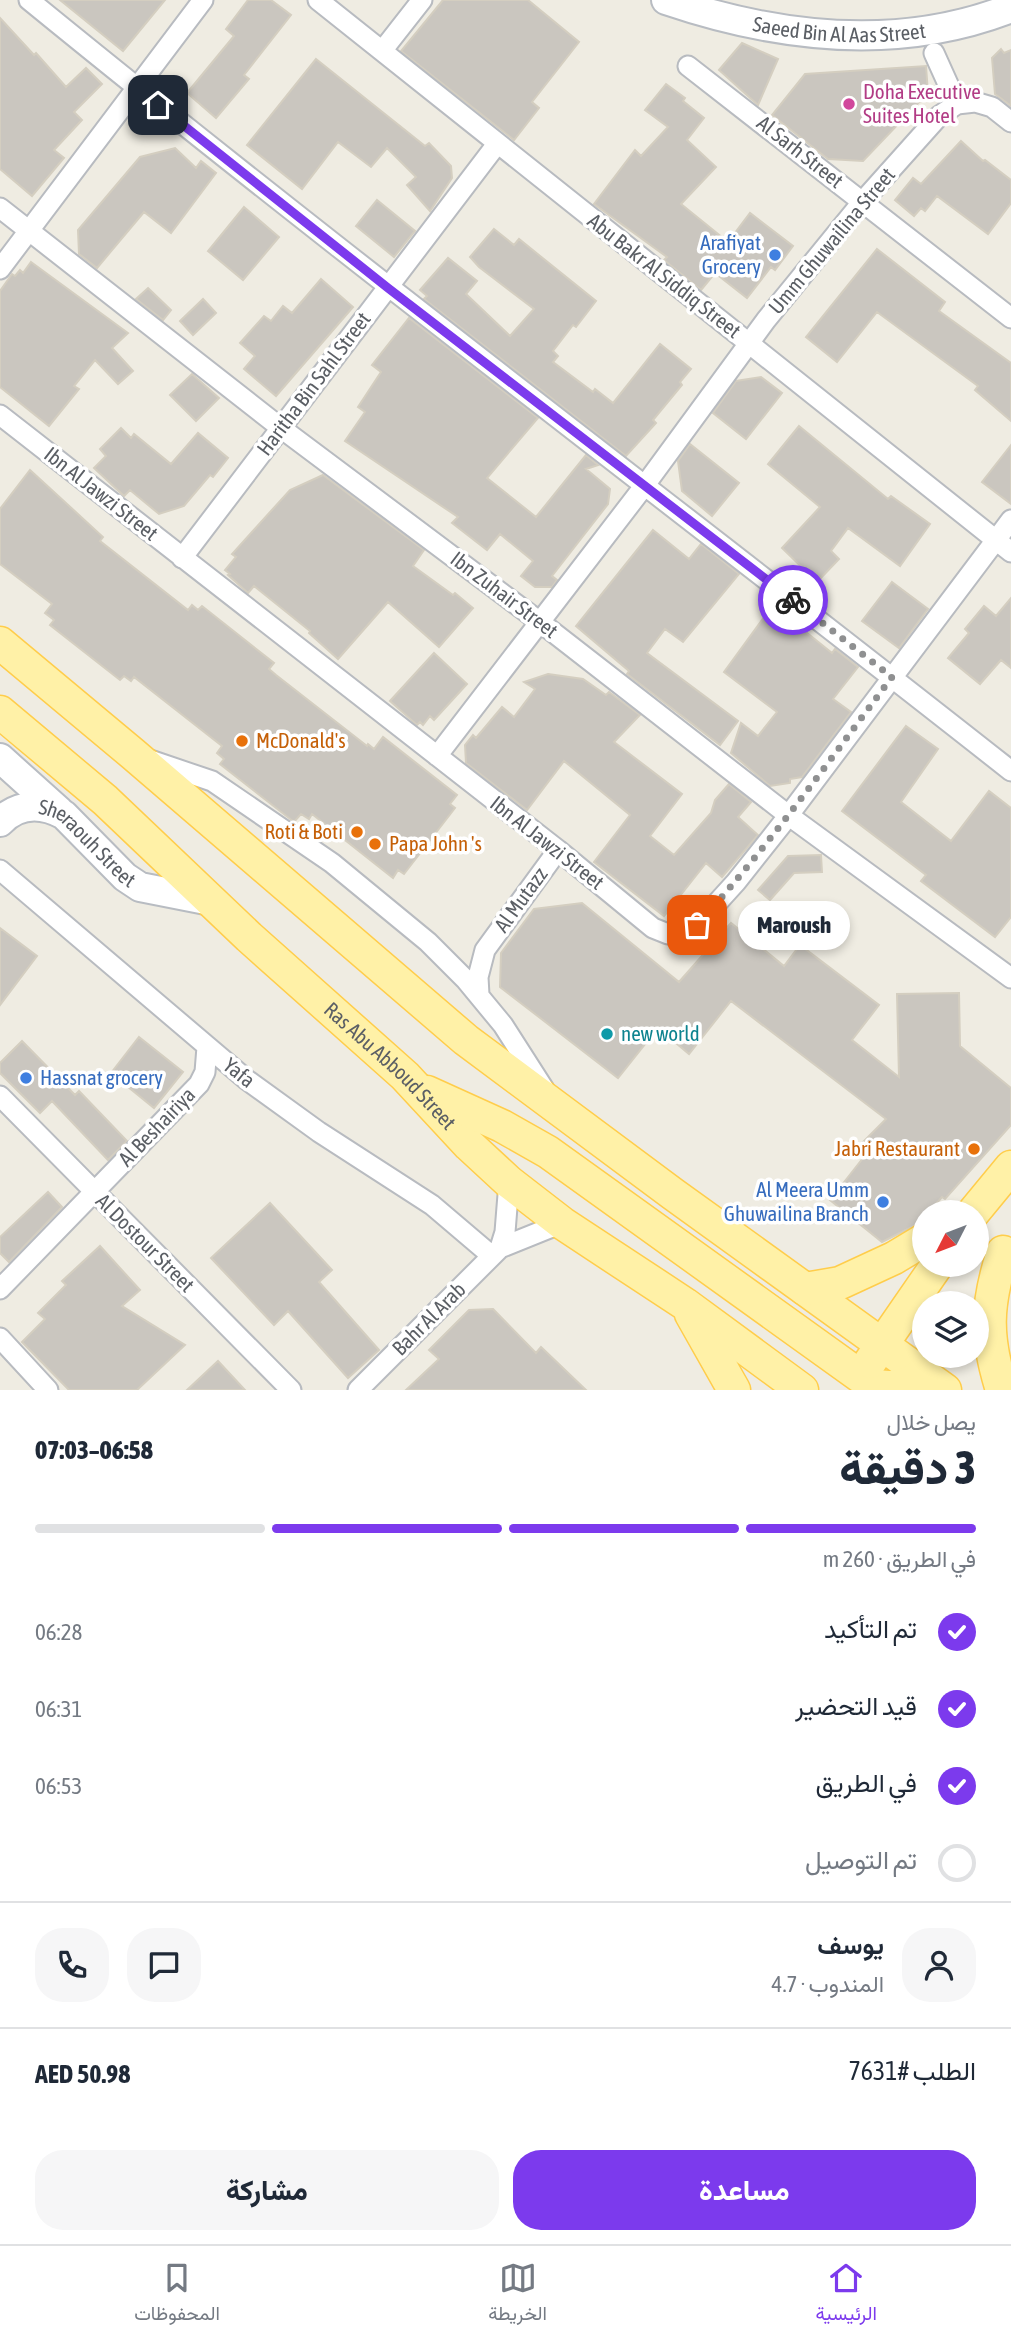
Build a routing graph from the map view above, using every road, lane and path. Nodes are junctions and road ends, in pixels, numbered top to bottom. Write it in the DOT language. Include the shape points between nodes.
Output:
graph roads {
  1 [pos="29,0"];
  2 [pos="203,0"];
  3 [pos="318,0"];
  4 [pos="422,0"];
  5 [pos="666,0"];
  6 [pos="1011,8"];
  7 [pos="382,51"];
  8 [pos="934,53"];
  9 [pos="688,66"];
  10 [pos="137,88"];
  11 [pos="957,104"];
  12 [pos="1011,122"];
  13 [pos="497,144"];
  14 [pos="863,201"];
  15 [pos="0,208"];
  16 [pos="28,230"];
  17 [pos="0,270"];
  18 [pos="388,288"];
  19 [pos="1011,318"];
  20 [pos="749,343"];
  21 [pos="0,415"];
  22 [pos="281,428"];
  23 [pos="645,485"];
  24 [pos="1011,520"];
  25 [pos="996,540"];
  26 [pos="1011,552"];
  27 [pos="182,558"];
  28 [pos="540,622"];
  29 [pos="0,643"];
  30 [pos="892,677"];
  31 [pos="0,712"];
  32 [pos="133,754"];
  33 [pos="437,756"];
  34 [pos="0,759"];
  35 [pos="1011,771"];
  36 [pos="64,815"];
  37 [pos="788,815"];
  38 [pos="2,820"];
  39 [pos="558,850"];
  40 [pos="0,870"];
  41 [pos="211,901"];
  42 [pos="485,950"];
  43 [pos="444,957"];
  44 [pos="1011,978"];
  45 [pos="479,995"];
  46 [pos="207,1047"];
  47 [pos="418,1088"];
  48 [pos="0,1096"];
  49 [pos="556,1108"];
  50 [pos="1011,1167"];
  51 [pos="509,1182"];
  52 [pos="94,1191"];
  53 [pos="984,1200"];
  54 [pos="562,1223"];
  55 [pos="1007,1246"];
  56 [pos="912,1247"];
  57 [pos="496,1252"];
  58 [pos="928,1278"];
  59 [pos="0,1289"];
  60 [pos="805,1289"];
  61 [pos="977,1291"];
  62 [pos="685,1304"];
  63 [pos="0,1338"];
  64 [pos="881,1345"];
  65 [pos="928,1378"];
  66 [pos="854,1384"];
  67 [pos="48,1390"];
  68 [pos="291,1390"];
  69 [pos="358,1390"];
  70 [pos="734,1390"];
  71 [pos="802,1390"];
  72 [pos="1002,1390"];
  1 -- 10 [label="street"];
  2 -- 10 [label="street"];
  3 -- 7 [label="street, Abu Bakr Al Siddiq Street"];
  4 -- 7 [label="street"];
  5 -- 6 [label="street, Saeed Bin Al Aas Street" via="764,26 845,35 896,36 942,29"];
  7 -- 13 [label="street, Abu Bakr Al Siddiq Street"];
  8 -- 11 [label="street"];
  9 -- 14 [label="street, Al Sarh Street"];
  10 -- 16 [label="street"];
  10 -- 18 [label="street"];
  11 -- 12 [label="street" via="975,102 992,107"];
  11 -- 14 [label="street, Umm Ghuwailina Street" via="939,116"];
  13 -- 18 [label="street, Haritha Bin Sahl Street"];
  13 -- 20 [label="street, Abu Bakr Al Siddiq Street"];
  14 -- 19 [label="street, Al Sarh Street"];
  14 -- 20 [label="street, Umm Ghuwailina Street"];
  15 -- 16 [label="street, Ibn Zuhair Street"];
  16 -- 17 [label="street"];
  16 -- 22 [label="street, Ibn Zuhair Street"];
  18 -- 22 [label="street, Haritha Bin Sahl Street"];
  18 -- 23 [label="street"];
  20 -- 23 [label="street, Umm Ghuwailina Street"];
  20 -- 25 [label="street, Abu Bakr Al Siddiq Street"];
  21 -- 27 [label="street, Ibn Al Jawzi Street"];
  22 -- 27 [label="street, Haritha Bin Sahl Street"];
  22 -- 28 [label="street, Ibn Zuhair Street"];
  23 -- 28 [label="street, Umm Ghuwailina Street"];
  23 -- 30 [label="street"];
  24 -- 25 [label="street, Ibn Al Jawzi Street"];
  25 -- 26 [label="street, Abu Bakr Al Siddiq Street"];
  25 -- 30 [label="street, Ibn Al Jawzi Street"];
  27 -- 33 [label="street, Ibn Al Jawzi Street"];
  28 -- 33 [label="street, Umm Ghuwailina Street"];
  28 -- 37 [label="street, Ibn Zuhair Street"];
  29 -- 32 [label="main road"];
  30 -- 35 [label="street"];
  30 -- 37 [label="street, Ibn Al Jawzi Street"];
  31 -- 41 [label="main road, Ras Abu Abboud Street" via="104,800"];
  32 -- 43 [label="street" via="212,781 332,863"];
  32 -- 49 [label="main road" via="394,980"];
  33 -- 39 [label="street, Ibn Al Jawzi Street"];
  34 -- 36 [label="street"];
  34 -- 38 [label="street, Sheraouh Street" via="11,796"];
  36 -- 38 [label="street, Sheraouh Street" via="37,806 22,808"];
  36 -- 41 [label="street, Sheraouh Street" via="140,887"];
  37 -- 39 [label="street, Ibn Al Jawzi Street" via="736,882 697,925 681,933 653,928"];
  37 -- 44 [label="street, Ibn Zuhair Street"];
  39 -- 42 [label="street, Al Mutazz"];
  40 -- 46 [label="street, Yafa"];
  41 -- 47 [label="main road, Ras Abu Abboud Street"];
  42 -- 43 [label="street, Al Mutazz"];
  42 -- 45 [label="street, Al Mutazz" via="478,976"];
  43 -- 45 [label="street"];
  45 -- 49 [label="street"];
  46 -- 52 [label="street, Al Beshairiya" via="200,1084"];
  46 -- 57 [label="street, Yafa" via="296,1116"];
  47 -- 51 [label="main road, Ras Abu Abboud Street"];
  47 -- 66 [label="main road" via="548,1152"];
  48 -- 52 [label="street, Al Dostour Street"];
  49 -- 60 [label="main road"];
  50 -- 53 [label="main road"];
  51 -- 54 [label="main road, Ras Abu Abboud Street"];
  51 -- 57 [label="street" via="505,1232"];
  52 -- 59 [label="street, Al Beshairiya"];
  52 -- 68 [label="street, Al Dostour Street"];
  54 -- 57 [label="street, Bahr Al Arab"];
  54 -- 62 [label="main road, Ras Abu Abboud Street"];
  55 -- 61 [label="main road"];
  55 -- 72 [label="main road" via="992,1286 988,1321"];
  56 -- 60 [label="main road" via="840,1283"];
  57 -- 69 [label="street, Bahr Al Arab"];
  58 -- 64 [label="main road"];
  60 -- 64 [label="main road"];
  62 -- 70 [label="main road"];
  62 -- 71 [label="main road, Ras Abu Abboud Street"];
  63 -- 67 [label="street"];
  64 -- 65 [label="main road"];
  64 -- 66 [label="main road"];
  65 -- 66 [label="main road" via="887,1389"];
}
